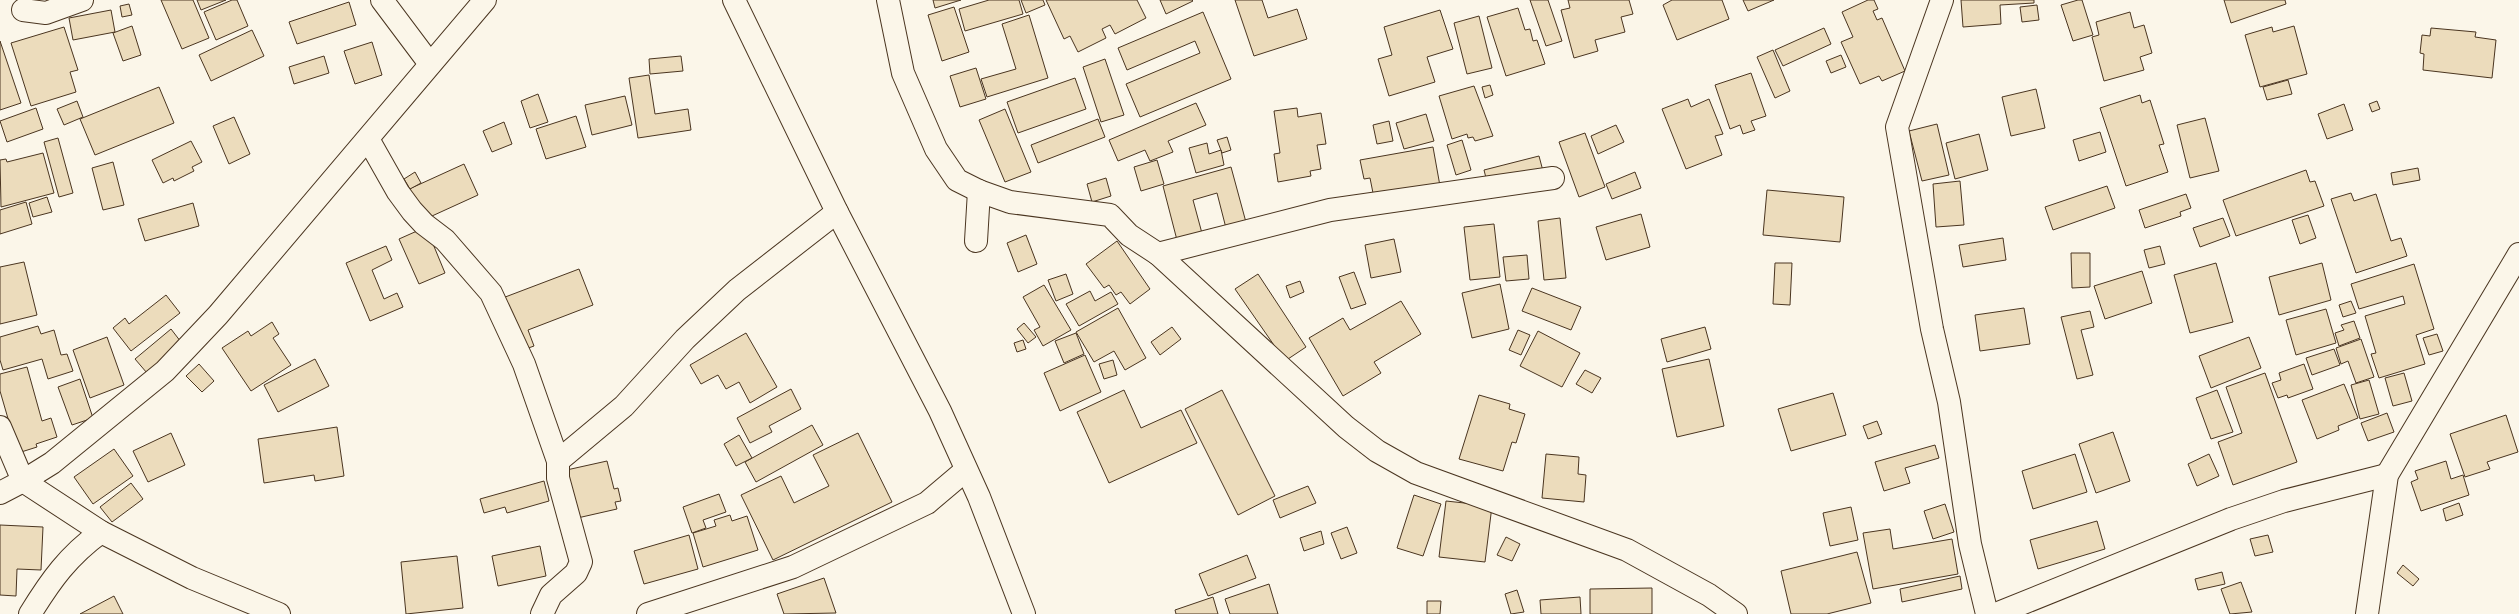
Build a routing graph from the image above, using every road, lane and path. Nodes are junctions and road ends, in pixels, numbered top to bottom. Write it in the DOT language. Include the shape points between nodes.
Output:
graph roads {
  1 [pos="82,0"];
  2 [pos="382,0"];
  3 [pos="485,0"];
  4 [pos="734,0"];
  5 [pos="888,0"];
  6 [pos="1942,0"];
  7 [pos="23,10"];
  8 [pos="430,64"];
  9 [pos="368,139"];
  10 [pos="1553,178"];
  11 [pos="979,191"];
  12 [pos="837,212"];
  13 [pos="976,241"];
  14 [pos="1158,254"];
  15 [pos="2519,254"];
  16 [pos="0,427"];
  17 [pos="558,461"];
  18 [pos="966,470"];
  19 [pos="2387,475"];
  20 [pos="23,481"];
  21 [pos="0,493"];
  22 [pos="101,532"];
  23 [pos="30,614"];
  24 [pos="279,614"];
  25 [pos="542,614"];
  26 [pos="648,614"];
  27 [pos="1024,614"];
  28 [pos="1736,614"];
  29 [pos="1987,614"];
  30 [pos="1996,614"];
  31 [pos="2367,614"];
  1 -- 7 [label="main road" via="46,13"];
  2 -- 8 [label="main road"];
  3 -- 8 [label="main road"];
  4 -- 12 [label="main road"];
  5 -- 11 [label="main road" via="903,73 936,149 957,180"];
  6 -- 29 [label="main road" via="1897,127 1932,329 1949,402 1970,544"];
  8 -- 9 [label="main road"];
  9 -- 17 [label="main road" via="398,192 412,211 445,240 491,293 524,364"];
  9 -- 20 [label="main road" via="218,315 165,371 52,463"];
  10 -- 14 [label="main road" via="1330,210"];
  11 -- 13 [label="main road"];
  11 -- 14 [label="main road" via="1010,202 1110,215 1130,235"];
  12 -- 17 [label="main road" via="737,290 685,340 624,406"];
  12 -- 18 [label="main road" via="930,391"];
  14 -- 28 [label="main road" via="1330,413 1377,451 1416,473 1626,550 1709,595"];
  15 -- 19 [label="main road"];
  16 -- 20 [label="main road"];
  17 -- 25 [label="main road" via="558,478 581,562 576,573 551,595"];
  18 -- 26 [label="main road" via="927,503 793,567"];
  18 -- 27 [label="main road"];
  19 -- 30 [label="main road" via="2284,501 2231,519"];
  19 -- 31 [label="main road"];
  20 -- 21 [label="main road"];
  20 -- 22 [label="main road"];
  22 -- 23 [label="main road" via="77,549"];
  22 -- 24 [label="main road" via="192,578"];
}
